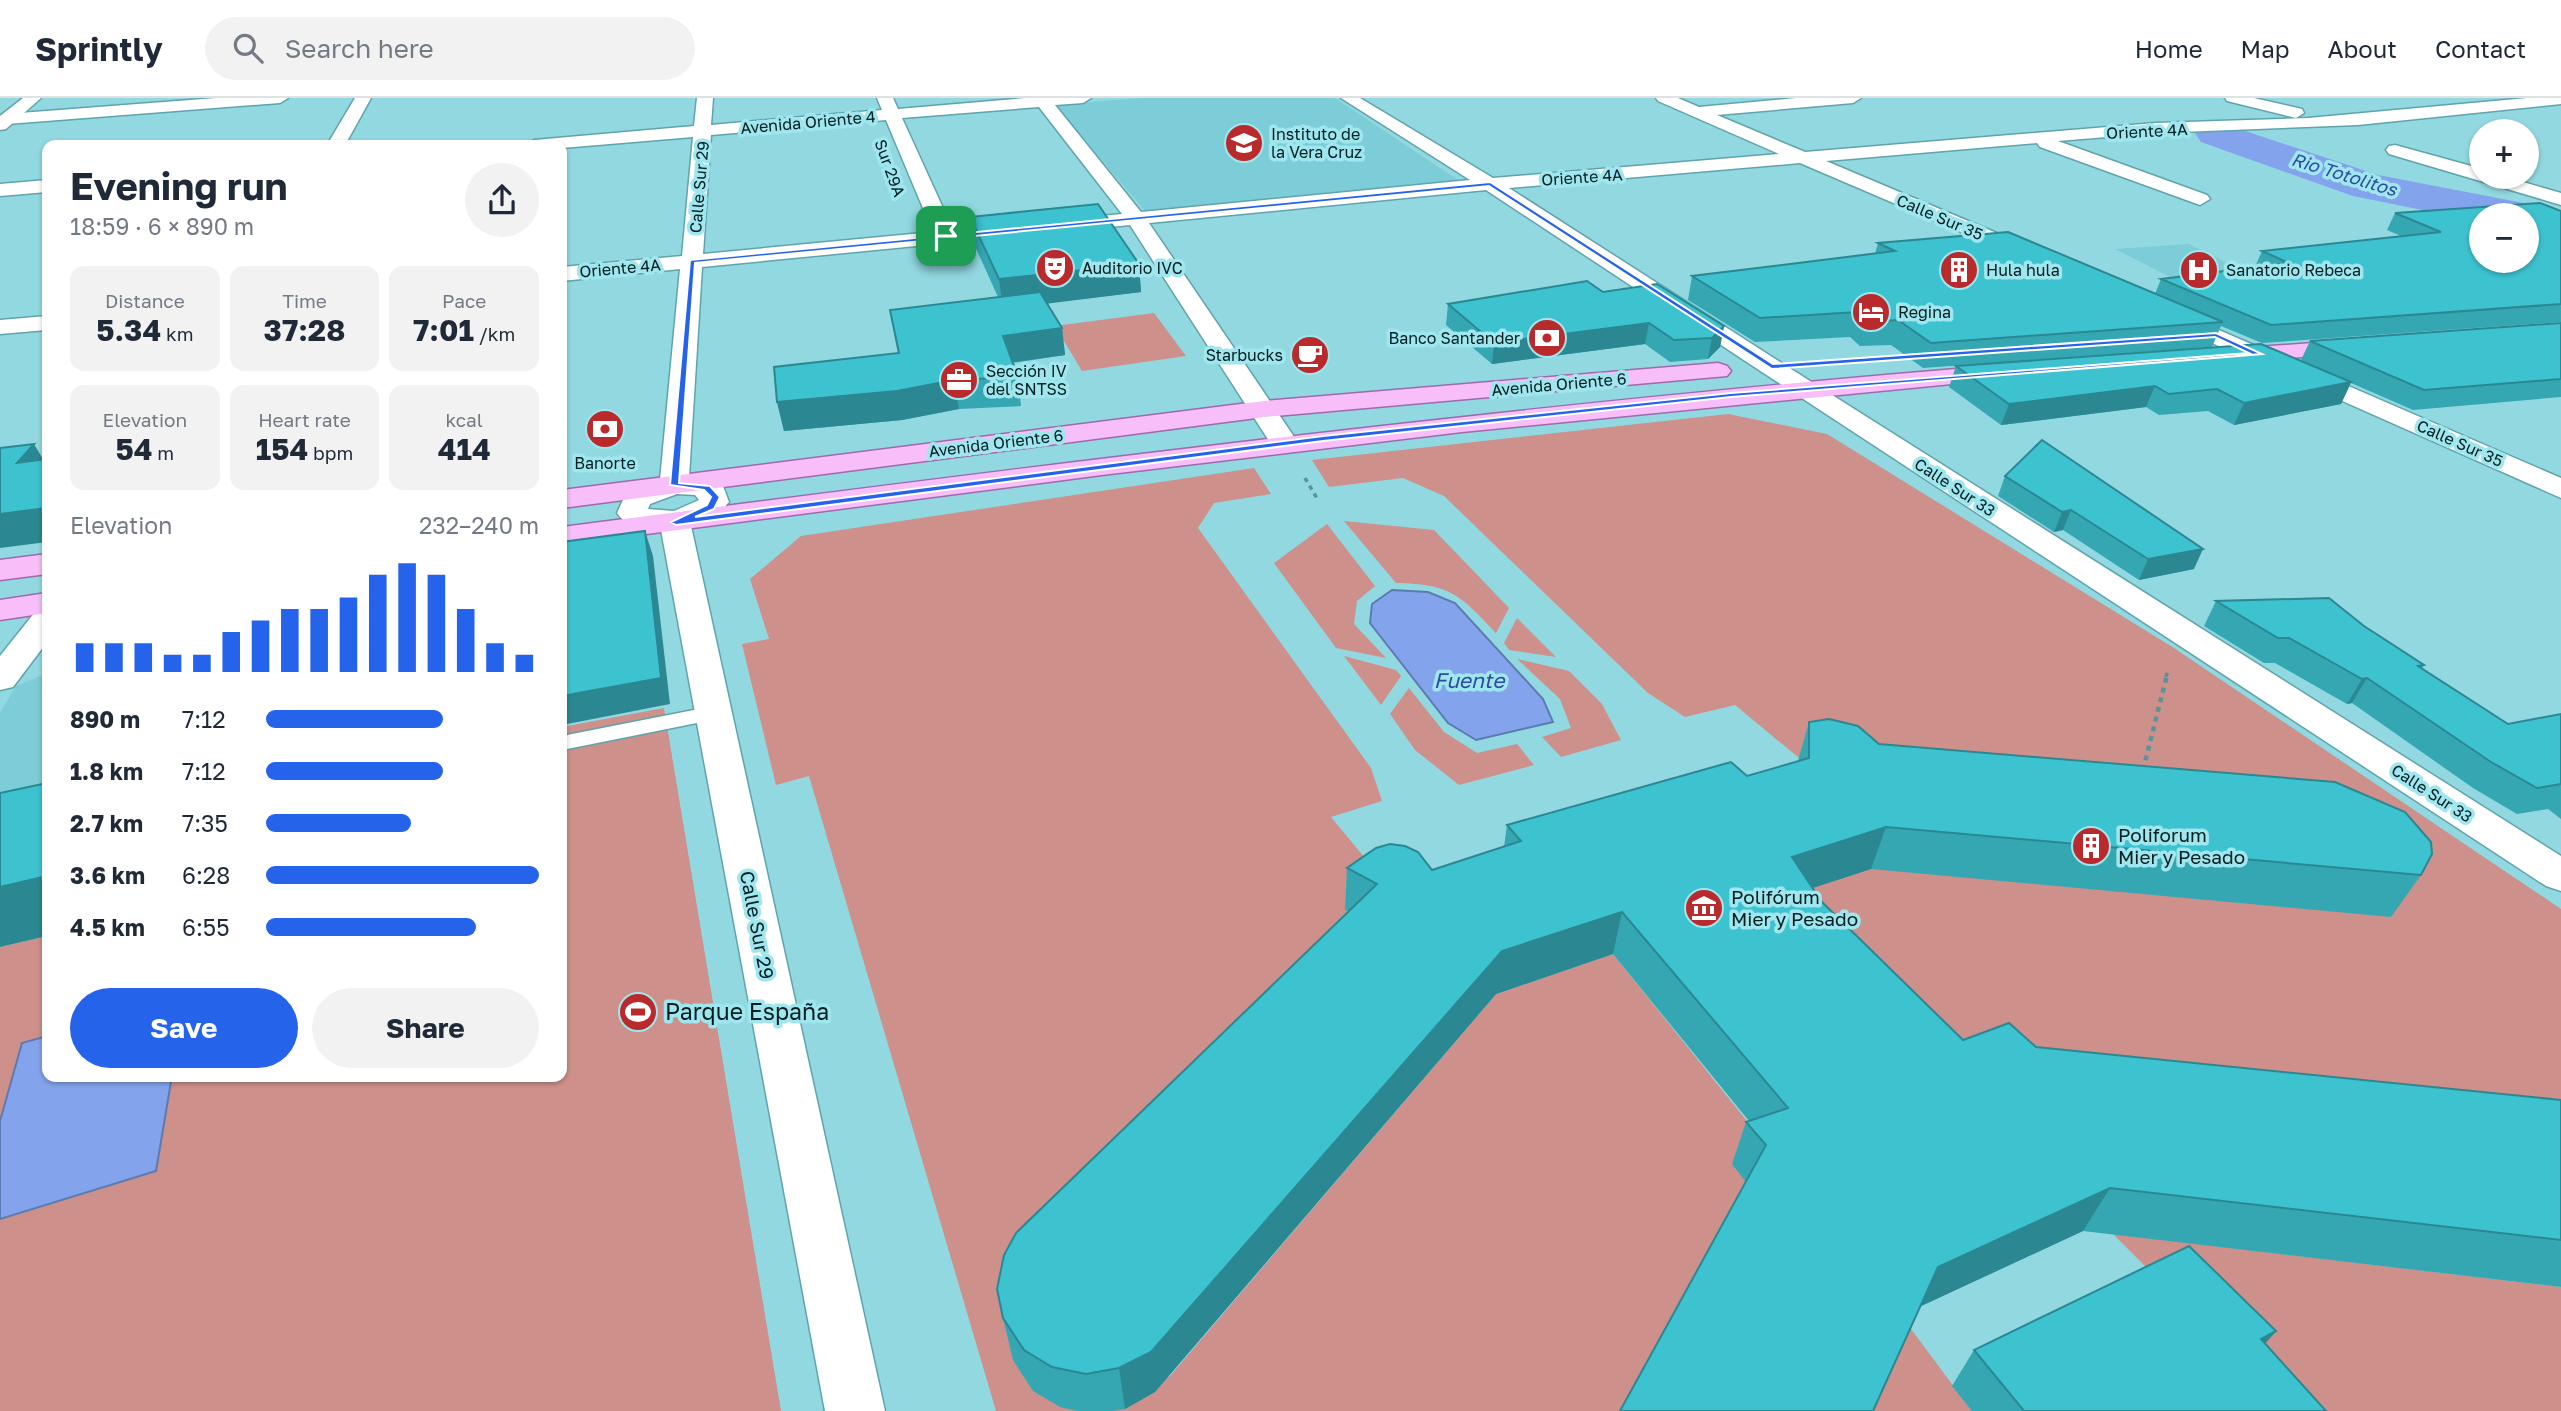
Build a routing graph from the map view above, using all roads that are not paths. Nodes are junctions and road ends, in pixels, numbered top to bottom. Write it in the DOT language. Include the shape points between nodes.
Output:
graph roads {
  1 [pos="33,98"];
  2 [pos="280,98"];
  3 [pos="363,98"];
  4 [pos="705,98"];
  5 [pos="1083,98"];
  6 [pos="1349,98"];
  7 [pos="1664,98"];
  8 [pos="1853,98"];
  9 [pos="2233,98"];
  10 [pos="2474,98"];
  11 [pos="2561,99"];
  12 [pos="1042,100"];
  13 [pos="2509,105"];
  14 [pos="889,106"];
  15 [pos="867,107"];
  16 [pos="1696,112"];
  17 [pos="2548,116"];
  18 [pos="4,122"];
  19 [pos="2332,122"];
  20 [pos="704,131"];
  21 [pos="2034,139"];
  22 [pos="339,140"];
  23 [pos="880,140"];
  24 [pos="567,142"];
  25 [pos="2395,150"];
  26 [pos="1805,159"];
  27 [pos="2469,172"];
  28 [pos="1490,184"];
  29 [pos="42,186"];
  30 [pos="2528,189"];
  31 [pos="0,190"];
  32 [pos="2200,199"];
  33 [pos="2561,199"];
  34 [pos="1135,217"];
  35 [pos="946,236"];
  36 [pos="692,261"];
  37 [pos="2049,264"];
  38 [pos="567,274"];
  39 [pos="2151,308"];
  40 [pos="42,323"];
  41 [pos="0,327"];
  42 [pos="2161,339"];
  43 [pos="2212,346"];
  44 [pos="2010,350"];
  45 [pos="2258,354"];
  46 [pos="1772,367"];
  47 [pos="2031,371"];
  48 [pos="1801,388"];
  49 [pos="1302,405"];
  50 [pos="1264,409"];
  51 [pos="1323,439"];
  52 [pos="1285,444"];
  53 [pos="2561,489"];
  54 [pos="567,499"];
  55 [pos="675,503"];
  56 [pos="567,535"];
  57 [pos="42,565"];
  58 [pos="0,570"];
  59 [pos="42,604"];
  60 [pos="0,610"];
  61 [pos="42,625"];
  62 [pos="0,680"];
  63 [pos="714,713"];
  64 [pos="567,742"];
  65 [pos="2561,876"];
  66 [pos="855,1411"];
  1 -- 18 [label="street"];
  2 -- 18 [label="street"];
  3 -- 22 [label="street"];
  4 -- 20 [label="street, Calle Sur 29"];
  5 -- 12 [label="street, Avenida Oriente 4"];
  6 -- 28 [label="street, Calle Sur 33"];
  7 -- 16 [label="street, Calle Sur 35"];
  8 -- 16 [label="street"];
  9 -- 19 [label="street"];
  10 -- 13 [label="street"];
  11 -- 13 [label="street, Oriente 4A"];
  12 -- 14 [label="street, Avenida Oriente 4"];
  12 -- 34 [label="street"];
  13 -- 17 [label="street"];
  13 -- 19 [label="street, Oriente 4A"];
  14 -- 15 [label="street, Avenida Oriente 4"];
  14 -- 35 [label="street, Sur 29A"];
  15 -- 20 [label="street, Avenida Oriente 4"];
  15 -- 23 [label="street, Sur 29A"];
  16 -- 26 [label="street, Calle Sur 35"];
  19 -- 21 [label="street, Oriente 4A" via="2156,128"];
  20 -- 24 [label="street, Avenida Oriente 4"];
  20 -- 36 [label="street, Calle Sur 29"];
  21 -- 26 [label="street, Oriente 4A"];
  21 -- 32 [label="street"];
  25 -- 27 [label="street"];
  26 -- 28 [label="street, Oriente 4A"];
  26 -- 37 [label="street, Calle Sur 35"];
  28 -- 34 [label="street, Oriente 4A"];
  28 -- 46 [label="street, Calle Sur 33"];
  29 -- 31 [label="street"];
  30 -- 33 [label="street"];
  34 -- 35 [label="street, Oriente 4A"];
  34 -- 50 [label="street"];
  35 -- 36 [label="street, Oriente 4A" via="914,233"];
  36 -- 38 [label="street, Oriente 4A"];
  36 -- 55 [label="street, Calle Sur 29"];
  39 -- 43 [label="street, Calle Sur 35"];
  40 -- 41 [label="street"];
  42 -- 43 [label="main road"];
  43 -- 45 [label="street, Calle Sur 35"];
  43 -- 45 [label="main road" via="2375,334"];
  44 -- 46 [label="main road, Avenida Oriente 6"];
  45 -- 53 [label="street, Calle Sur 35"];
  46 -- 48 [label="street, Calle Sur 33"];
  46 -- 49 [label="main road, Avenida Oriente 6"];
  47 -- 48 [label="main road, Avenida Oriente 6"];
  48 -- 51 [label="main road, Avenida Oriente 6"];
  48 -- 65 [label="street, Calle Sur 33"];
  49 -- 50 [label="main road, Avenida Oriente 6"];
  49 -- 51 [label="main road" via="1324,418"];
  50 -- 52 [label="street"];
  50 -- 55 [label="main road, Avenida Oriente 6"];
  51 -- 52 [label="main road, Avenida Oriente 6"];
  52 -- 55 [label="main road, Avenida Oriente 6"];
  54 -- 55 [label="main road, Avenida Oriente 6"];
  55 -- 56 [label="main road, Avenida Oriente 6"];
  55 -- 63 [label="street, Calle Sur 29"];
  57 -- 58 [label="main road"];
  59 -- 60 [label="main road"];
  61 -- 62 [label="street"];
  63 -- 64 [label="lane"];
  63 -- 66 [label="street, Calle Sur 29"];
}
